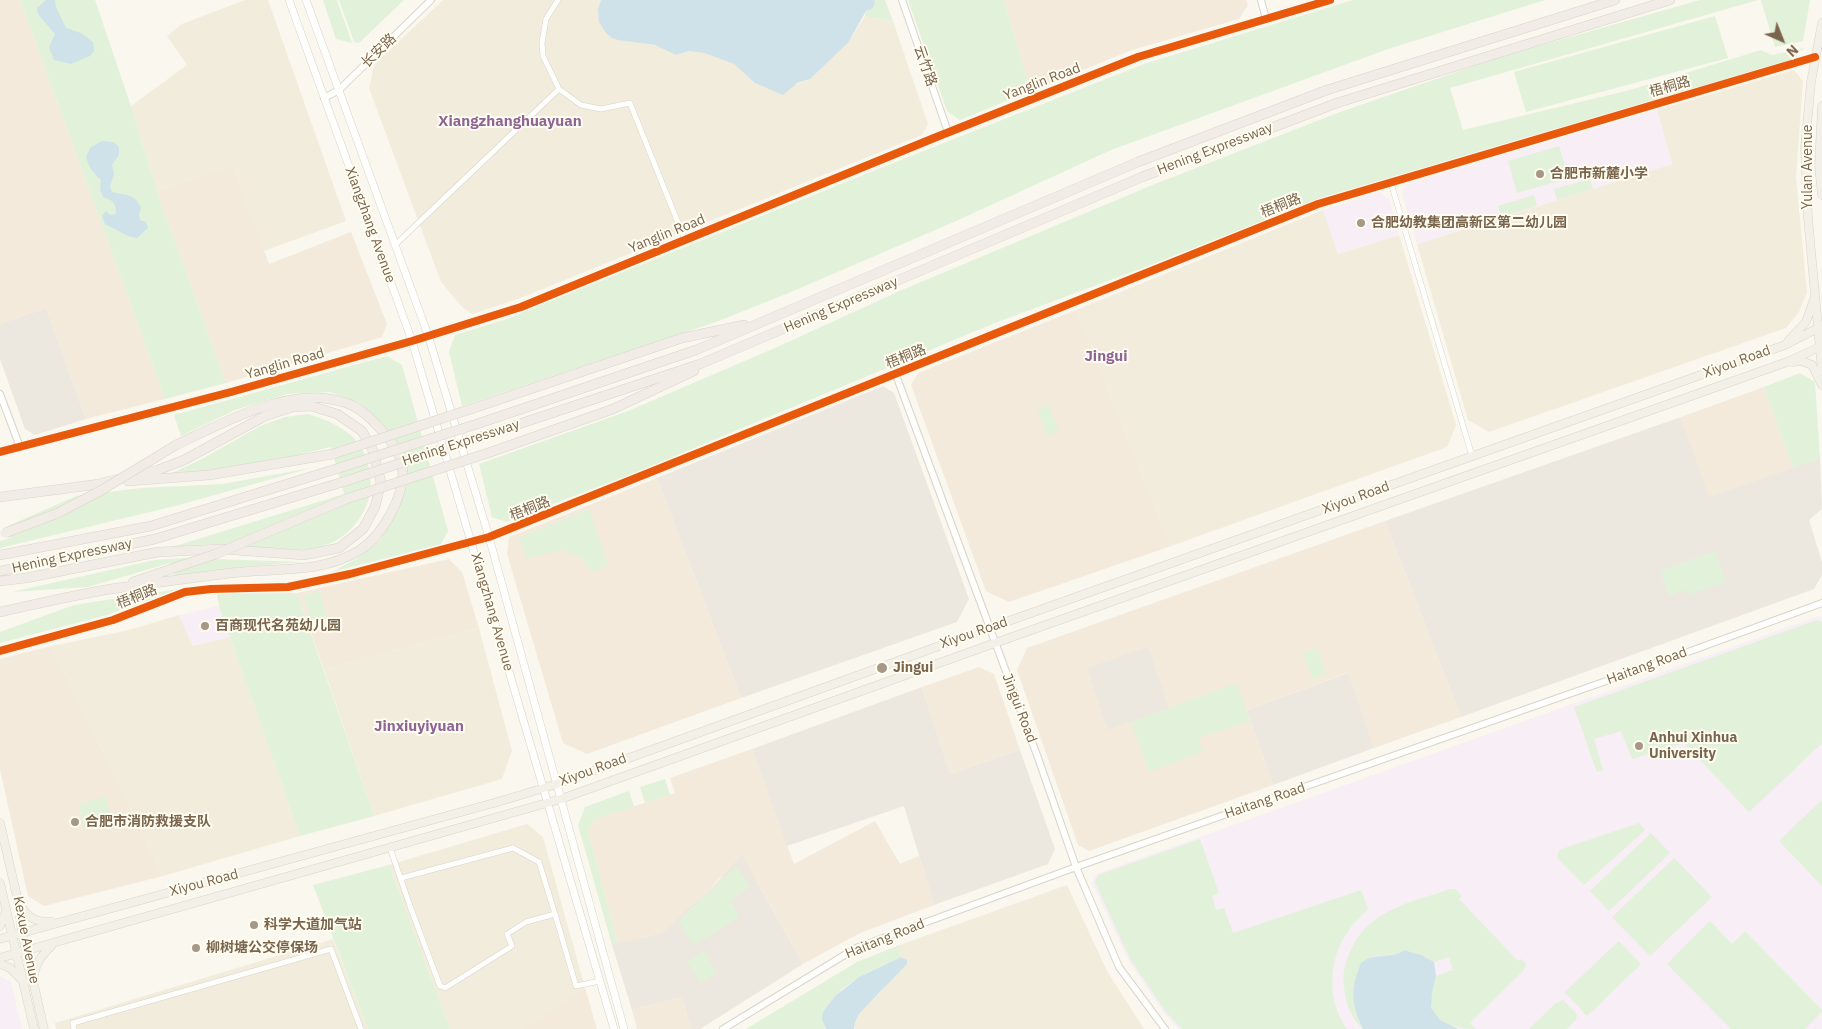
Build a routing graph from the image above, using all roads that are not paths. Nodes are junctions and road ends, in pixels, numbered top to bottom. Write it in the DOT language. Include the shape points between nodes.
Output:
graph roads {
  1 [pos="289,0"];
  2 [pos="306,0"];
  3 [pos="431,0"];
  4 [pos="558,0"];
  5 [pos="902,0"];
  6 [pos="1261,0"];
  7 [pos="1330,0"];
  8 [pos="1615,0"];
  9 [pos="1670,0"];
  10 [pos="1266,19"];
  11 [pos="1822,23"];
  12 [pos="1816,57"];
  13 [pos="559,89"];
  14 [pos="339,90"];
  15 [pos="324,98"];
  16 [pos="1822,106"];
  17 [pos="948,132"];
  18 [pos="1391,183"];
  19 [pos="1822,195"];
  20 [pos="685,240"];
  21 [pos="395,245"];
  22 [pos="1818,276"];
  23 [pos="1815,294"];
  24 [pos="766,320"];
  25 [pos="1820,327"];
  26 [pos="770,334"];
  27 [pos="428,335"];
  28 [pos="412,341"];
  29 [pos="1785,345"];
  30 [pos="1821,346"];
  31 [pos="1788,362"];
  32 [pos="1822,371"];
  33 [pos="896,375"];
  34 [pos="1822,385"];
  35 [pos="0,394"];
  36 [pos="20,447"];
  37 [pos="0,452"];
  38 [pos="1472,456"];
  39 [pos="101,483"];
  40 [pos="0,498"];
  41 [pos="3,534"];
  42 [pos="489,537"];
  43 [pos="472,543"];
  44 [pos="0,555"];
  45 [pos="0,571"];
  46 [pos="0,581"];
  47 [pos="111,589"];
  48 [pos="1822,603"];
  49 [pos="0,612"];
  50 [pos="989,628"];
  51 [pos="995,643"];
  52 [pos="0,651"];
  53 [pos="557,784"];
  54 [pos="543,788"];
  55 [pos="561,799"];
  56 [pos="548,804"];
  57 [pos="0,823"];
  58 [pos="390,848"];
  59 [pos="1076,867"];
  60 [pos="400,878"];
  61 [pos="0,883"];
  62 [pos="18,901"];
  63 [pos="6,910"];
  64 [pos="555,914"];
  65 [pos="64,922"];
  66 [pos="0,926"];
  67 [pos="22,933"];
  68 [pos="12,936"];
  69 [pos="0,939"];
  70 [pos="54,943"];
  71 [pos="27,951"];
  72 [pos="17,953"];
  73 [pos="0,958"];
  74 [pos="0,964"];
  75 [pos="33,979"];
  76 [pos="600,981"];
  77 [pos="25,983"];
  78 [pos="34,1029"];
  79 [pos="44,1029"];
  80 [pos="74,1029"];
  81 [pos="361,1029"];
  82 [pos="614,1029"];
  83 [pos="624,1029"];
  84 [pos="723,1029"];
  85 [pos="1165,1029"];
  1 -- 15 [label="main road, Xiangzhang Avenue"];
  2 -- 14 [label="main road, Xiangzhang Avenue"];
  3 -- 14 [label="street, 长安路"];
  4 -- 13 [label="street" via="546,19 542,43 543,56"];
  5 -- 17 [label="street, 云竹路"];
  6 -- 10 [label="street"];
  7 -- 10 [label="street, Yanglin Road"];
  8 -- 24 [label="highway, Hening Expressway" via="1327,90 1138,162"];
  9 -- 26 [label="highway, Hening Expressway" via="1337,102 1142,178"];
  10 -- 17 [label="street, Yanglin Road" via="1138,57"];
  11 -- 12 [label="main road, Yulan Avenue"];
  12 -- 18 [label="street, 梧桐路"];
  12 -- 22 [label="main road, Yulan Avenue" via="1805,148 1808,218"];
  13 -- 20 [label="street" via="581,105 601,109 630,103"];
  13 -- 21 [label="street"];
  14 -- 15 [label="street, 长安路"];
  14 -- 21 [label="main road, Xiangzhang Avenue"];
  15 -- 28 [label="main road, Xiangzhang Avenue"];
  16 -- 19 [label="main road, Yulan Avenue" via="1819,166"];
  17 -- 20 [label="street, Yanglin Road"];
  18 -- 33 [label="street, 梧桐路" via="1318,204"];
  18 -- 38 [label="street"];
  20 -- 27 [label="street, Yanglin Road" via="521,307"];
  21 -- 27 [label="main road, Xiangzhang Avenue"];
  22 -- 23 [label="main road, Yulan Avenue"];
  23 -- 25 [label="main road, Yulan Avenue"];
  23 -- 29 [label="main road" via="1806,322"];
  24 -- 39 [label="highway, bridge" via="682,338 333,454 209,475"];
  24 -- 44 [label="highway, Hening Expressway, bridge" via="696,350 480,424 151,526"];
  25 -- 29 [label="main road, Xiyou Road"];
  25 -- 30 [label="main road, Yulan Avenue"];
  26 -- 45 [label="highway, Hening Expressway, bridge" via="700,364 346,481 155,539"];
  26 -- 47 [label="highway, bridge" via="613,409 346,499 216,554"];
  27 -- 28 [label="street, Yanglin Road"];
  27 -- 42 [label="main road, Xiangzhang Avenue"];
  28 -- 36 [label="street, Yanglin Road"];
  28 -- 43 [label="main road, Xiangzhang Avenue"];
  29 -- 38 [label="main road, Xiyou Road"];
  30 -- 31 [label="main road, Xiyou Road"];
  30 -- 32 [label="main road, Yulan Avenue"];
  31 -- 34 [label="main road" via="1812,365"];
  31 -- 51 [label="main road, Xiyou Road"];
  33 -- 42 [label="street, 梧桐路"];
  33 -- 50 [label="street, Jingui Road"];
  35 -- 36 [label="street"];
  36 -- 37 [label="street, Yanglin Road"];
  38 -- 50 [label="main road, Xiyou Road"];
  39 -- 40 [label="highway"];
  39 -- 46 [label="highway" via="184,460 265,416 293,407 311,406 337,414 362,431 372,448 381,482 375,508 363,529 339,548 304,555 221,549 158,552"];
  41 -- 47 [label="highway, bridge" via="58,513 176,445 241,416 297,399 322,398 350,404 384,432 395,448 402,464 399,494 374,539 360,550 305,569 234,572"];
  42 -- 43 [label="street, 梧桐路"];
  42 -- 53 [label="main road, Xiangzhang Avenue"];
  43 -- 52 [label="street, 梧桐路" via="290,586 211,588 185,592 113,620"];
  43 -- 54 [label="main road, Xiangzhang Avenue"];
  47 -- 49 [label="highway"];
  48 -- 59 [label="street, Haitang Road"];
  50 -- 51 [label="street, Jingui Road"];
  50 -- 53 [label="main road, Xiyou Road"];
  51 -- 55 [label="main road, Xiyou Road"];
  51 -- 59 [label="street, Jingui Road"];
  53 -- 54 [label="main road, Xiyou Road"];
  53 -- 55 [label="main road, Xiangzhang Avenue"];
  54 -- 56 [label="main road, Xiangzhang Avenue"];
  54 -- 65 [label="main road, Xiyou Road"];
  55 -- 56 [label="main road, Xiyou Road"];
  55 -- 83 [label="main road, Xiangzhang Avenue"];
  56 -- 58 [label="main road, Xiyou Road"];
  56 -- 76 [label="main road, Xiangzhang Avenue"];
  57 -- 62 [label="main road, Kexue Avenue"];
  58 -- 60 [label="street"];
  58 -- 70 [label="main road, Xiyou Road"];
  59 -- 84 [label="street, Haitang Road" via="856,948"];
  59 -- 85 [label="street, Jingui Road" via="1119,967"];
  60 -- 64 [label="street" via="513,848 539,862"];
  60 -- 64 [label="street" via="440,986 445,988 512,946 507,934 526,922"];
  61 -- 63 [label="main road, Kexue Avenue"];
  62 -- 65 [label="main road" via="30,918 42,922"];
  62 -- 67 [label="main road, Kexue Avenue"];
  63 -- 66 [label="main road"];
  63 -- 68 [label="main road, Kexue Avenue"];
  64 -- 76 [label="street" via="576,986"];
  65 -- 67 [label="main road, Xiyou Road"];
  67 -- 68 [label="main road, Xiyou Road"];
  67 -- 71 [label="main road, Kexue Avenue"];
  68 -- 69 [label="main road, Xiyou Road"];
  68 -- 72 [label="main road, Kexue Avenue"];
  70 -- 71 [label="main road, Xiyou Road"];
  70 -- 75 [label="main road" via="42,955"];
  71 -- 72 [label="main road, Xiyou Road"];
  71 -- 75 [label="main road, Kexue Avenue"];
  72 -- 73 [label="main road, Xiyou Road"];
  72 -- 77 [label="main road, Kexue Avenue"];
  74 -- 77 [label="main road" via="10,968"];
  75 -- 79 [label="main road, Kexue Avenue"];
  76 -- 82 [label="main road, Xiangzhang Avenue"];
  77 -- 78 [label="main road, Kexue Avenue"];
  80 -- 81 [label="street" via="73,1023 331,949"];
}
